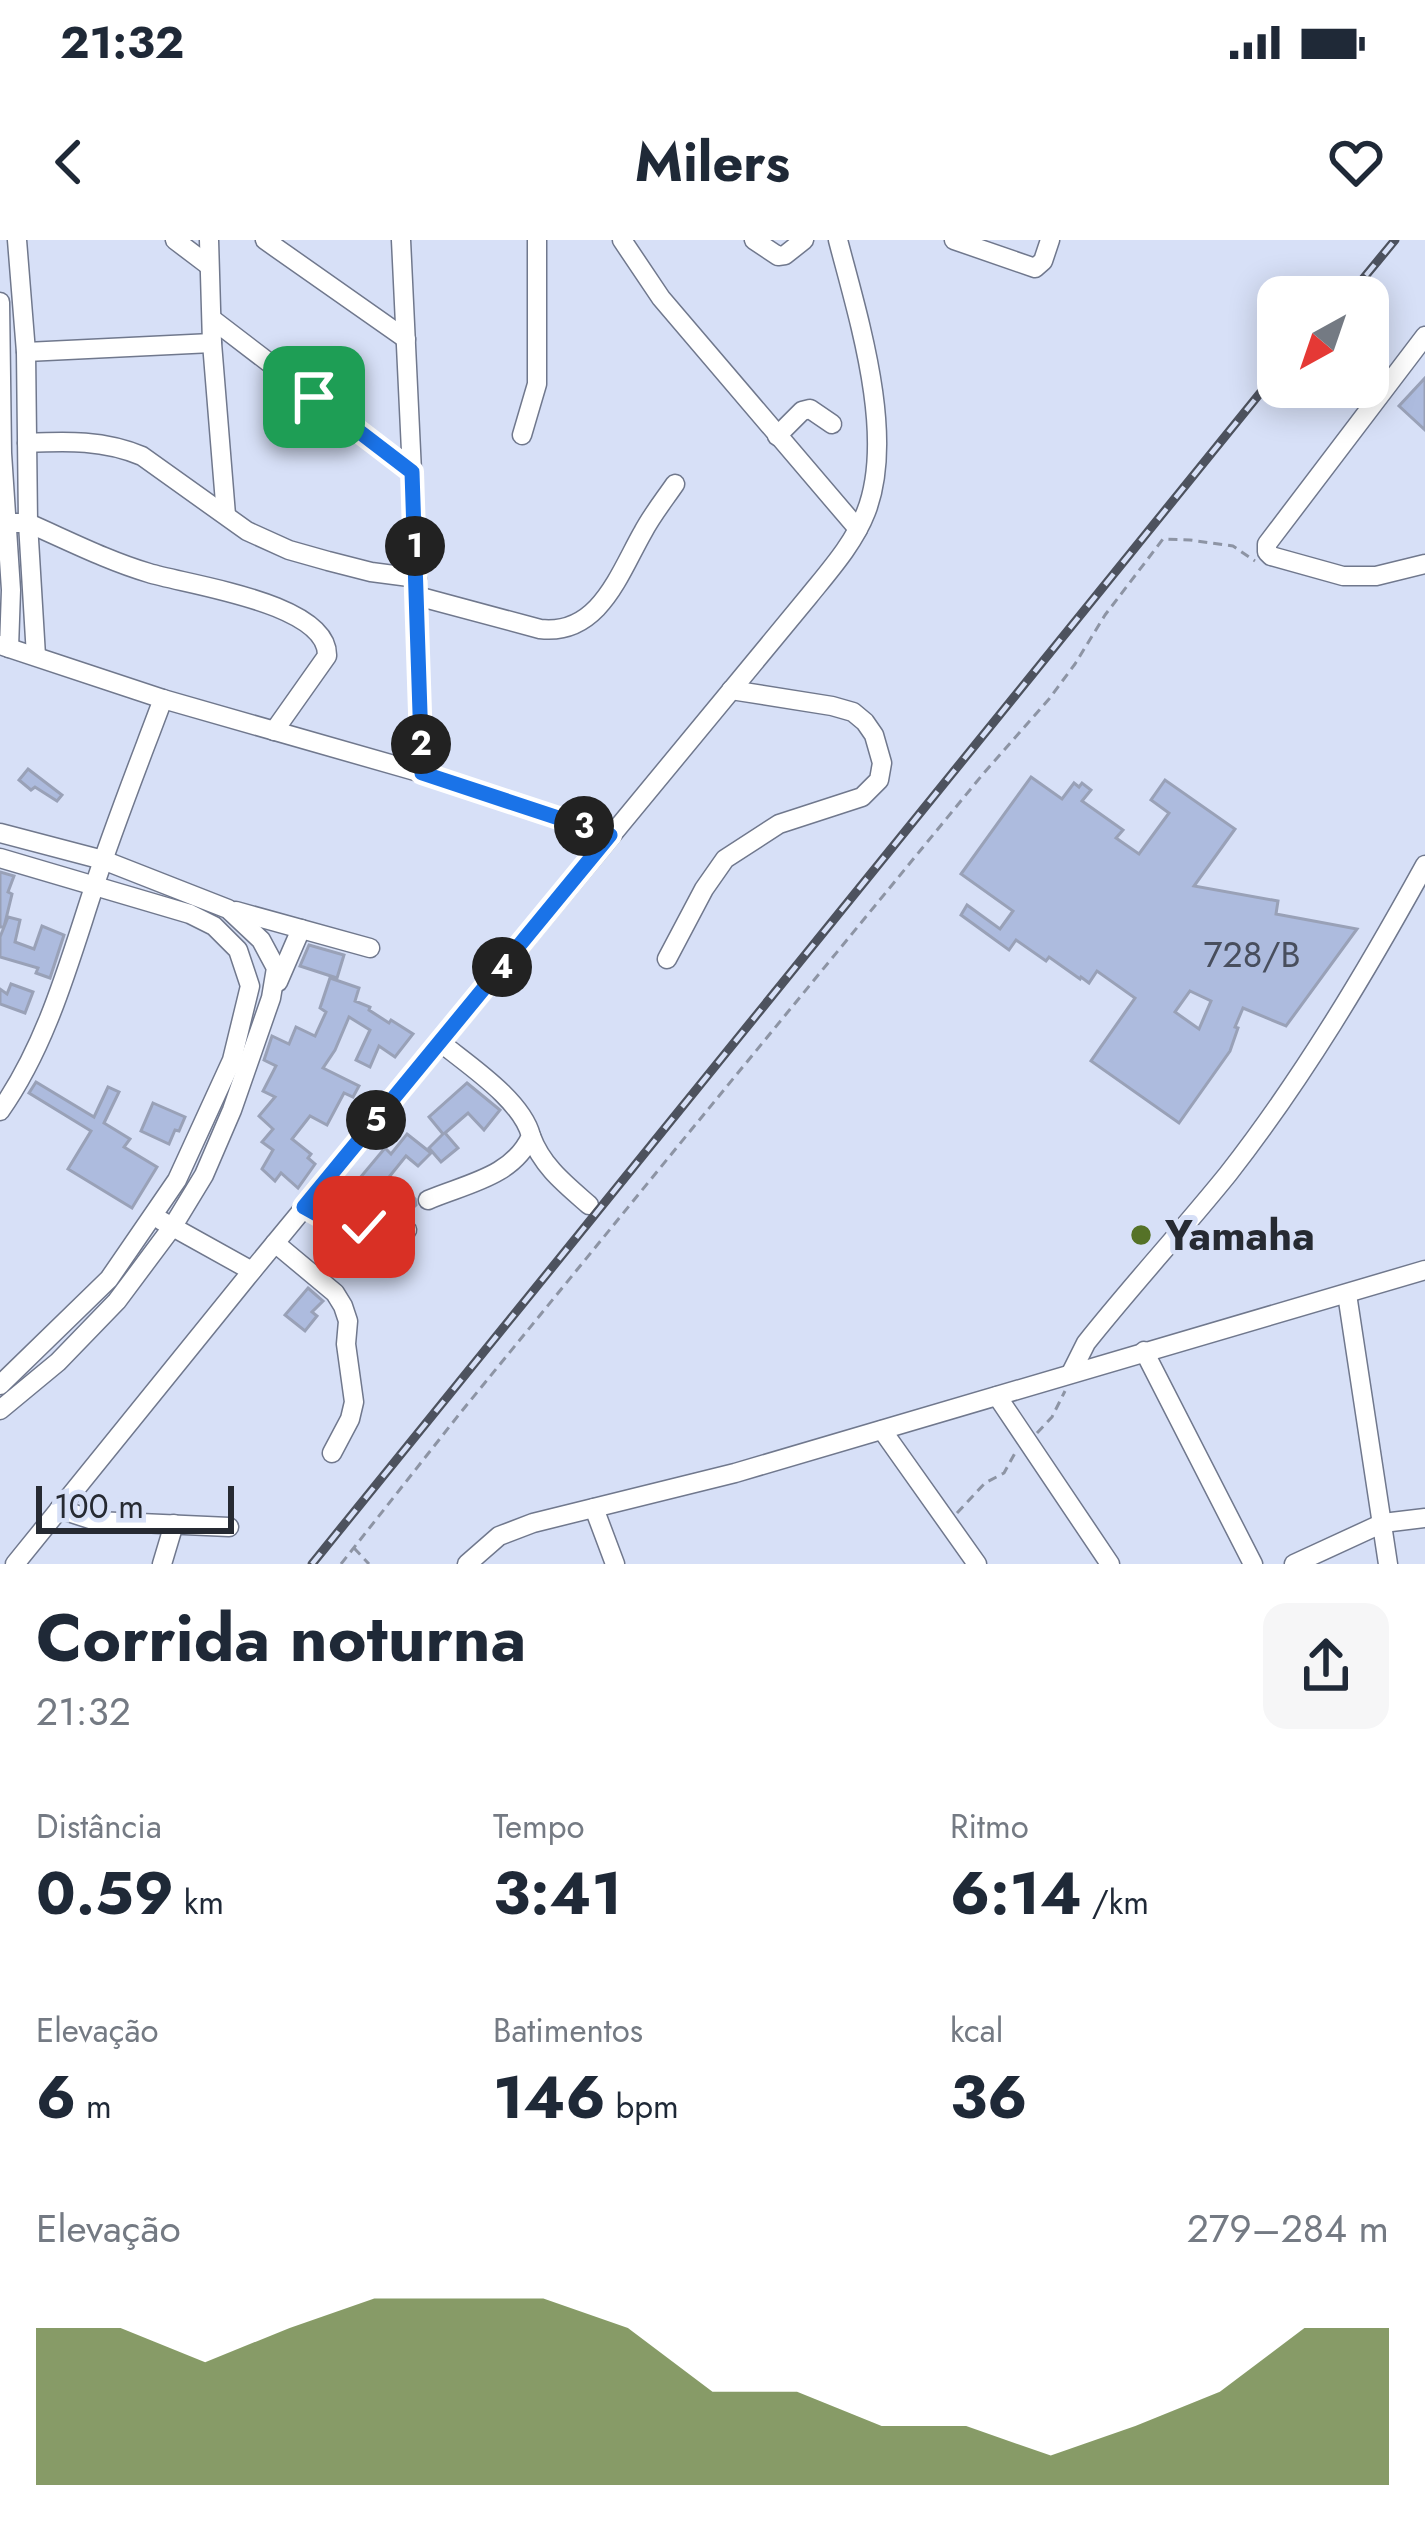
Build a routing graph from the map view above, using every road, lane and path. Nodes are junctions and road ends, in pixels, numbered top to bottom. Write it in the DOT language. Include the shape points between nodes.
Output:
graph roads {
  1 [pos="17,240"];
  2 [pos="175,240"];
  3 [pos="209,240"];
  4 [pos="265,240"];
  5 [pos="401,240"];
  6 [pos="537,240"];
  7 [pos="622,240"];
  8 [pos="754,240"];
  9 [pos="804,240"];
  10 [pos="838,240"];
  11 [pos="955,240"];
  12 [pos="1051,240"];
  13 [pos="208,265"];
  14 [pos="0,302"];
  15 [pos="212,319"];
  16 [pos="1425,336"];
  17 [pos="406,339"];
  18 [pos="212,343"];
  19 [pos="26,352"];
  20 [pos="832,424"];
  21 [pos="522,435"];
  22 [pos="777,436"];
  23 [pos="27,442"];
  24 [pos="1,453"];
  25 [pos="412,472"];
  26 [pos="675,484"];
  27 [pos="226,515"];
  28 [pos="7,523"];
  29 [pos="28,523"];
  30 [pos="859,529"];
  31 [pos="1271,556"];
  32 [pos="1425,564"];
  33 [pos="417,587"];
  34 [pos="5,593"];
  35 [pos="5,647"];
  36 [pos="36,656"];
  37 [pos="730,690"];
  38 [pos="163,699"];
  39 [pos="274,731"];
  40 [pos="422,773"];
  41 [pos="0,833"];
  42 [pos="610,835"];
  43 [pos="0,858"];
  44 [pos="103,860"];
  45 [pos="1425,865"];
  46 [pos="94,885"];
  47 [pos="228,909"];
  48 [pos="301,929"];
  49 [pos="370,948"];
  50 [pos="667,959"];
  51 [pos="271,998"];
  52 [pos="440,1042"];
  53 [pos="240,1063"];
  54 [pos="7,1085"];
  55 [pos="0,1111"];
  56 [pos="531,1136"];
  57 [pos="428,1200"];
  58 [pos="589,1205"];
  59 [pos="304,1207"];
  60 [pos="152,1216"];
  61 [pos="173,1226"];
  62 [pos="407,1230"];
  63 [pos="275,1243"];
  64 [pos="1425,1270"];
  65 [pos="252,1271"];
  66 [pos="1347,1294"];
  67 [pos="1144,1351"];
  68 [pos="1071,1372"];
  69 [pos="0,1385"];
  70 [pos="997,1396"];
  71 [pos="0,1410"];
  72 [pos="882,1430"];
  73 [pos="1027,1440"];
  74 [pos="332,1453"];
  75 [pos="594,1508"];
  76 [pos="59,1510"];
  77 [pos="1425,1518"];
  78 [pos="1383,1523"];
  79 [pos="173,1524"];
  80 [pos="949,1524"];
  81 [pos="229,1527"];
  82 [pos="354,1548"];
  83 [pos="16,1564"];
  84 [pos="162,1564"];
  85 [pos="341,1564"];
  86 [pos="369,1564"];
  87 [pos="466,1564"];
  88 [pos="615,1564"];
  89 [pos="977,1564"];
  90 [pos="1110,1564"];
  91 [pos="1253,1564"];
  92 [pos="1294,1564"];
  93 [pos="1388,1564"];
  1 -- 19 [label="street"];
  2 -- 13 [label="street"];
  3 -- 13 [label="street"];
  4 -- 17 [label="street"];
  5 -- 17 [label="street"];
  6 -- 21 [label="street" via="537,384"];
  7 -- 22 [label="street"];
  8 -- 9 [label="street" via="778,256"];
  10 -- 30 [label="street" via="876,413 873,486"];
  11 -- 12 [label="street" via="1035,268"];
  13 -- 15 [label="street"];
  14 -- 24 [label="street"];
  15 -- 18 [label="street"];
  15 -- 25 [label="street"];
  16 -- 31 [label="street" via="1267,544"];
  17 -- 25 [label="street"];
  18 -- 19 [label="street"];
  18 -- 27 [label="street"];
  19 -- 23 [label="street"];
  20 -- 22 [label="street" via="809,409"];
  22 -- 30 [label="street"];
  23 -- 27 [label="street" via="124,449"];
  23 -- 29 [label="street"];
  24 -- 28 [label="street"];
  25 -- 33 [label="street"];
  26 -- 33 [label="street" via="614,587 575,626 540,629"];
  27 -- 33 [label="street" via="290,550"];
  28 -- 29 [label="street"];
  28 -- 34 [label="street"];
  29 -- 36 [label="street"];
  29 -- 39 [label="street" via="146,573 266,603 322,637 327,656"];
  30 -- 37 [label="street"];
  31 -- 32 [label="street" via="1343,576"];
  31 -- 82 [label="path" via="1255,562 1233,546 1163,539 1049,699"];
  33 -- 40 [label="street"];
  34 -- 35 [label="street"];
  35 -- 36 [label="street"];
  36 -- 38 [label="street"];
  37 -- 42 [label="street"];
  37 -- 50 [label="street" via="853,712 874,735 879,780 862,797 779,824 725,859"];
  38 -- 39 [label="street"];
  38 -- 44 [label="street"];
  39 -- 40 [label="street"];
  40 -- 42 [label="street"];
  41 -- 44 [label="street"];
  42 -- 52 [label="street"];
  43 -- 46 [label="street"];
  44 -- 46 [label="street"];
  44 -- 47 [label="street"];
  45 -- 68 [label="street" via="1286,1094 1086,1342"];
  46 -- 53 [label="street" via="190,914 238,950 250,986"];
  46 -- 54 [label="street" via="54,1007"];
  47 -- 48 [label="street"];
  47 -- 51 [label="street" via="261,940 276,968"];
  48 -- 49 [label="street"];
  48 -- 51 [label="street"];
  51 -- 53 [label="street"];
  52 -- 56 [label="street" via="510,1101"];
  52 -- 59 [label="street"];
  53 -- 60 [label="street"];
  53 -- 61 [label="street" via="204,1175"];
  54 -- 55 [label="street"];
  56 -- 57 [label="street" via="490,1178"];
  56 -- 58 [label="street" via="552,1172"];
  59 -- 62 [label="street" via="384,1232"];
  59 -- 63 [label="street"];
  60 -- 61 [label="street"];
  60 -- 69 [label="street" via="109,1279"];
  61 -- 65 [label="street"];
  61 -- 71 [label="street" via="117,1301"];
  63 -- 65 [label="street"];
  63 -- 74 [label="street" via="343,1306 354,1402"];
  64 -- 66 [label="street"];
  65 -- 76 [label="street"];
  66 -- 67 [label="street"];
  66 -- 78 [label="street"];
  67 -- 68 [label="street"];
  67 -- 91 [label="street"];
  68 -- 70 [label="street"];
  68 -- 73 [label="path" via="1059,1406"];
  70 -- 72 [label="street"];
  70 -- 73 [label="street"];
  72 -- 75 [label="street"];
  72 -- 80 [label="street"];
  73 -- 80 [label="path"];
  73 -- 90 [label="street"];
  75 -- 87 [label="street" via="500,1536"];
  75 -- 88 [label="street"];
  76 -- 79 [label="street" via="96,1521"];
  76 -- 83 [label="street"];
  77 -- 78 [label="street"];
  78 -- 92 [label="street"];
  78 -- 93 [label="street"];
  79 -- 81 [label="street"];
  79 -- 84 [label="street"];
  80 -- 89 [label="street"];
  82 -- 85 [label="path"];
  82 -- 86 [label="path"];
}
